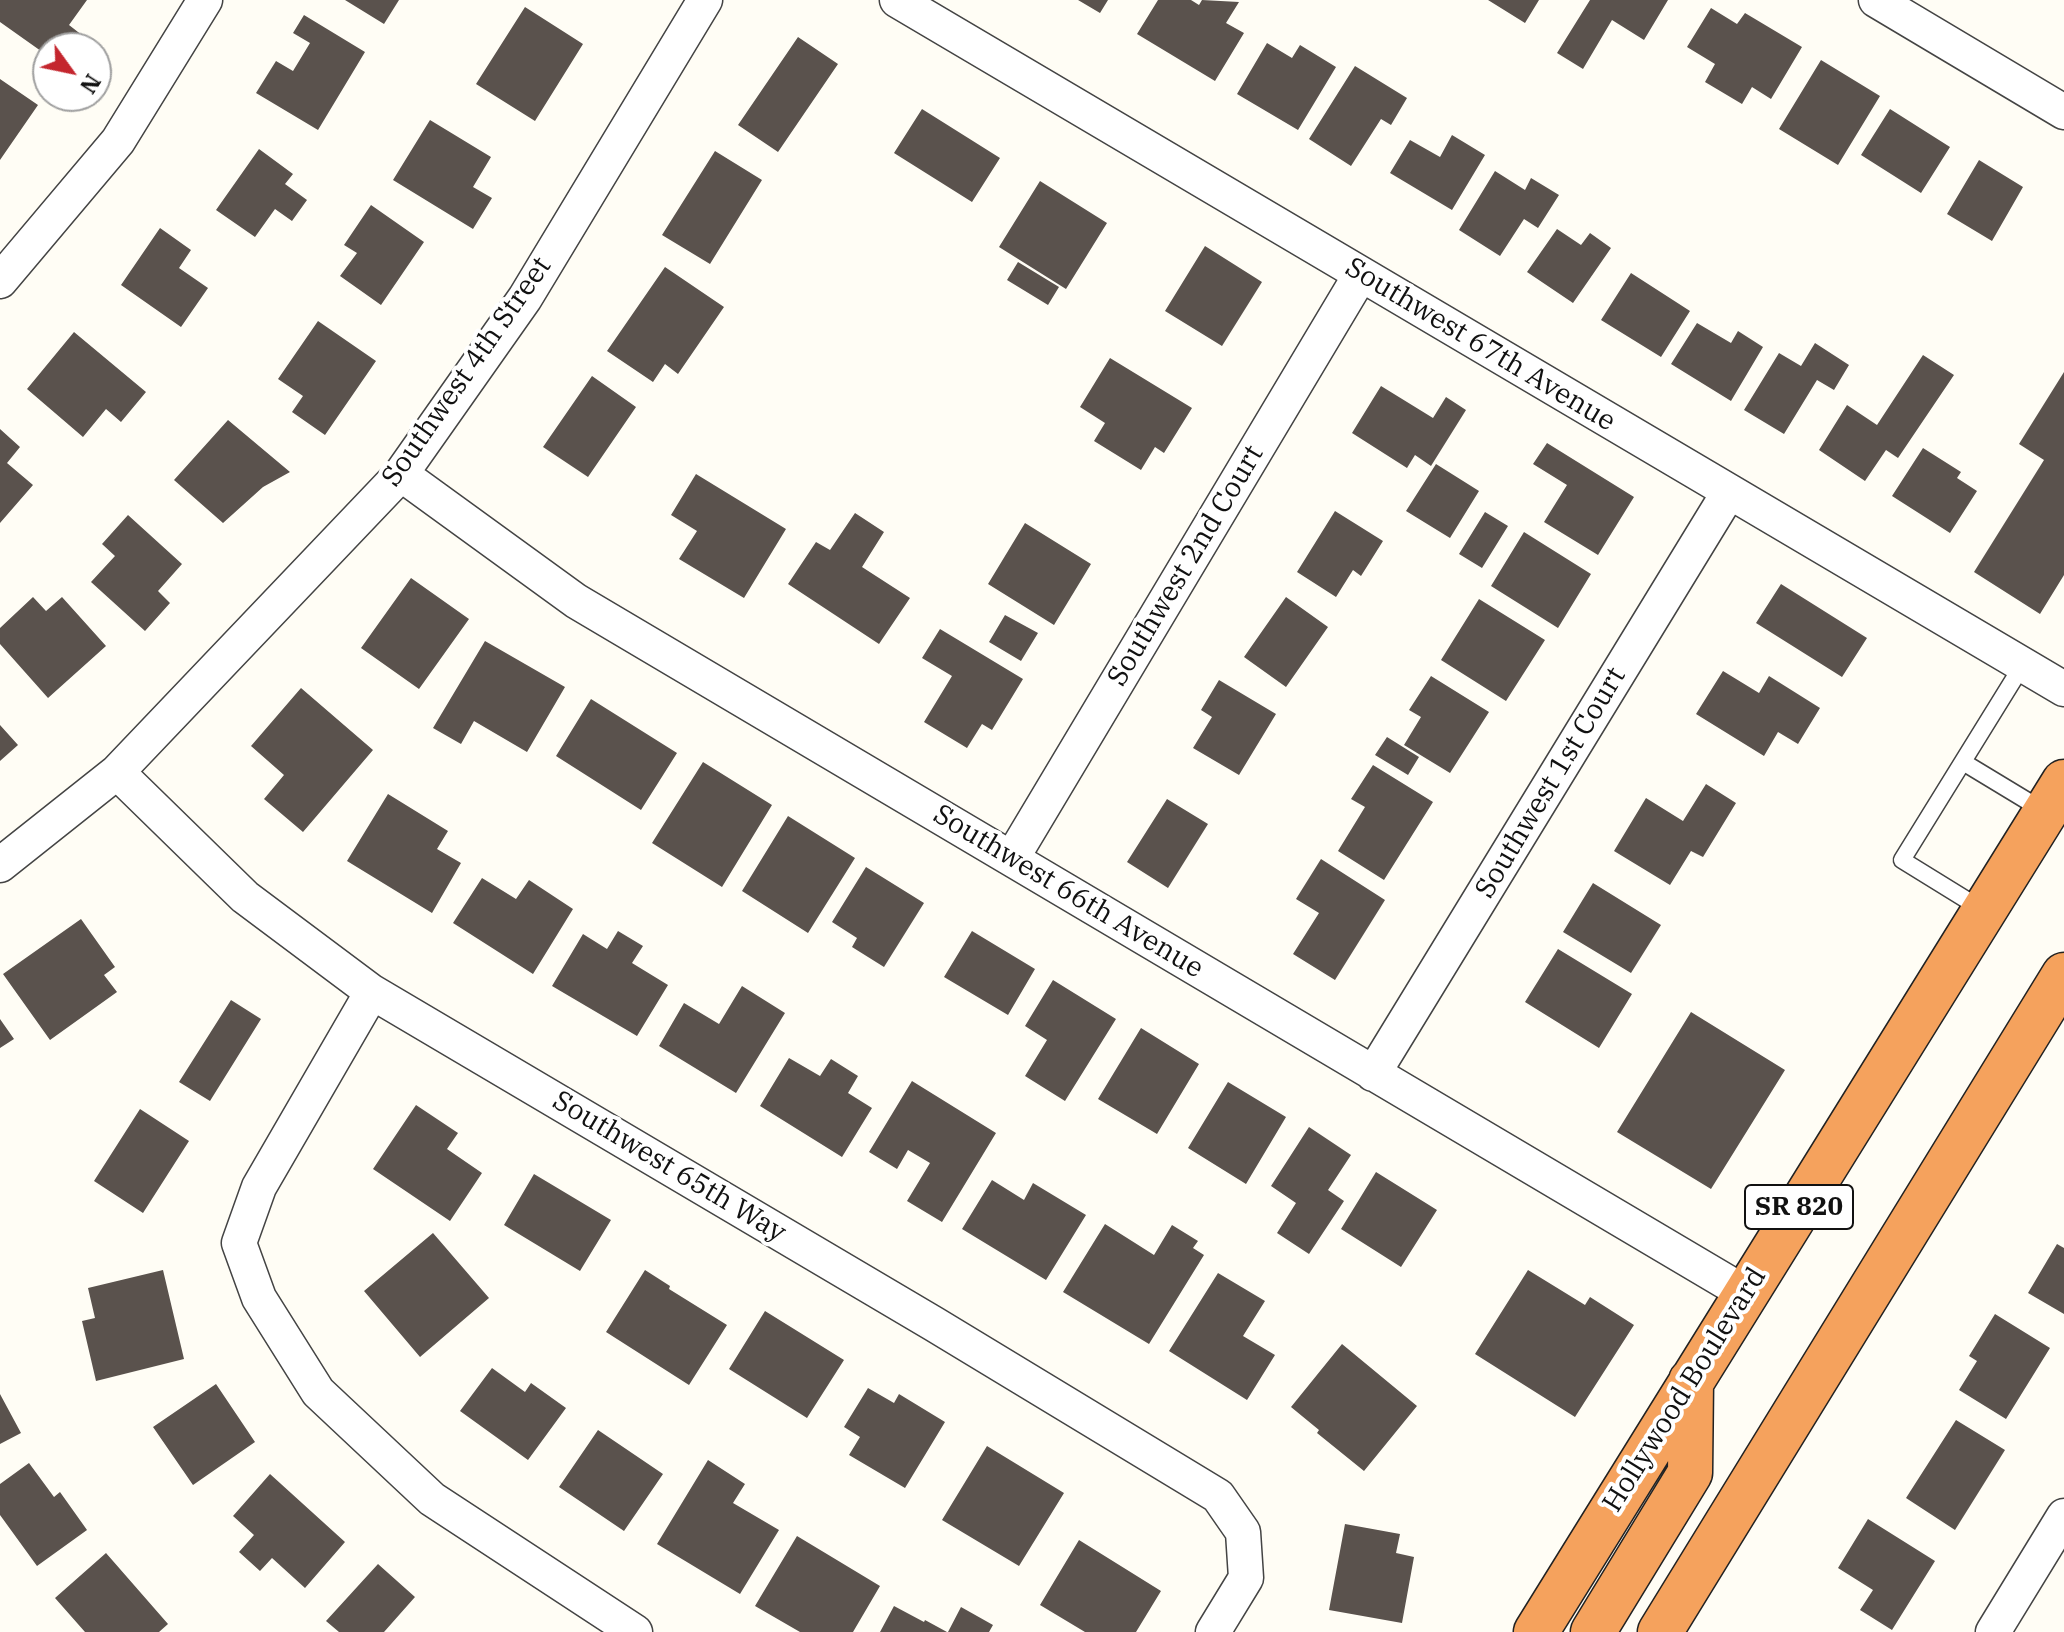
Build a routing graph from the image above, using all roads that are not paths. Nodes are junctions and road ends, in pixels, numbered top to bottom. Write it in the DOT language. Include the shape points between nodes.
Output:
graph roads {
  1 [pos="205,0"];
  2 [pos="705,0"];
  3 [pos="897,0"];
  4 [pos="1876,0"];
  5 [pos="2064,112"];
  6 [pos="1361,274"];
  7 [pos="0,281"];
  8 [pos="401,474"];
  9 [pos="1729,492"];
  10 [pos="2022,666"];
  11 [pos="2064,689"];
  12 [pos="1963,762"];
  13 [pos="117,772"];
  14 [pos="2055,797"];
  15 [pos="1012,858"];
  16 [pos="0,865"];
  17 [pos="1984,911"];
  18 [pos="2064,975"];
  19 [pos="372,992"];
  20 [pos="1373,1074"];
  21 [pos="1745,1293"];
  22 [pos="1691,1381"];
  23 [pos="2064,1516"];
  24 [pos="635,1632"];
  25 [pos="1213,1632"];
  26 [pos="1536,1632"];
  27 [pos="1593,1632"];
  28 [pos="1660,1632"];
  29 [pos="1993,1632"];
  1 -- 7 [label="street" via="118,141"];
  2 -- 8 [label="street, Southwest 4th Street" via="525,298"];
  3 -- 6 [label="street, Southwest 67th Avenue"];
  4 -- 5 [label="street"];
  6 -- 9 [label="street, Southwest 67th Avenue"];
  6 -- 15 [label="street, Southwest 2nd Court"];
  8 -- 13 [label="street, Southwest 4th Street"];
  8 -- 15 [label="street, Southwest 66th Avenue" via="576,601"];
  9 -- 10 [label="street, Southwest 67th Avenue"];
  9 -- 20 [label="street, Southwest 1st Court"];
  10 -- 11 [label="street, Southwest 67th Avenue"];
  10 -- 12 [label="lane"];
  12 -- 14 [label="lane"];
  12 -- 17 [label="lane" via="1902,860"];
  13 -- 16 [label="street, Southwest 4th Street"];
  13 -- 19 [label="street, Southwest 65th Way" via="245,897"];
  14 -- 17 [label="highway, Hollywood Boulevard / SR 820"];
  15 -- 20 [label="street, Southwest 66th Avenue"];
  17 -- 21 [label="highway, Hollywood Boulevard / SR 820"];
  18 -- 28 [label="highway"];
  19 -- 24 [label="street" via="259,1187 239,1243 259,1298 318,1392 432,1499"];
  19 -- 25 [label="street, Southwest 65th Way" via="1218,1496 1243,1532 1246,1578"];
  20 -- 21 [label="street, Southwest 66th Avenue"];
  21 -- 22 [label="highway, Hollywood Boulevard / SR 820"];
  22 -- 26 [label="highway, Hollywood Boulevard / SR 820"];
  22 -- 27 [label="highway" via="1690,1473"];
  23 -- 29 [label="street"];
}
